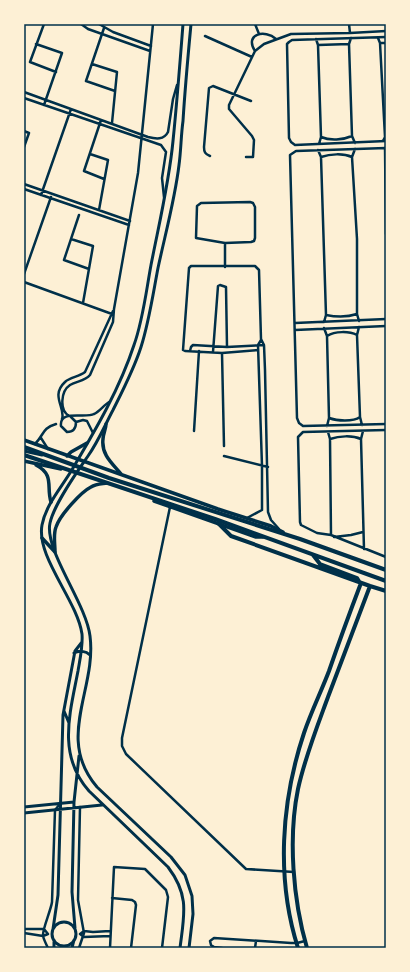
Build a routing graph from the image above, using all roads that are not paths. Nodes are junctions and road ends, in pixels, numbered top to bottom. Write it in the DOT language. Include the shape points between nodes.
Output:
graph roads {
  1 [pos="44,24"];
  2 [pos="81,24"];
  3 [pos="99,24"];
  4 [pos="153,24"];
  5 [pos="183,24"];
  6 [pos="191,24"];
  7 [pos="255,24"];
  8 [pos="349,24"];
  9 [pos="104,28"];
  10 [pos="386,31"];
  11 [pos="350,33"];
  12 [pos="102,34"];
  13 [pos="259,34"];
  14 [pos="205,36"];
  15 [pos="386,37"];
  16 [pos="351,38"];
  17 [pos="378,38"];
  18 [pos="276,39"];
  19 [pos="316,39"];
  20 [pos="380,43"];
  21 [pos="386,43"];
  22 [pos="36,44"];
  23 [pos="349,44"];
  24 [pos="318,45"];
  25 [pos="151,46"];
  26 [pos="150,51"];
  27 [pos="255,51"];
  28 [pos="252,57"];
  29 [pos="92,64"];
  30 [pos="56,72"];
  31 [pos="178,80"];
  32 [pos="115,91"];
  33 [pos="24,92"];
  34 [pos="234,94"];
  35 [pos="24,98"];
  36 [pos="46,100"];
  37 [pos="251,101"];
  38 [pos="44,105"];
  39 [pos="71,109"];
  40 [pos="69,114"];
  41 [pos="101,120"];
  42 [pos="112,124"];
  43 [pos="100,125"];
  44 [pos="24,131"];
  45 [pos="143,134"];
  46 [pos="352,136"];
  47 [pos="321,137"];
  48 [pos="385,137"];
  49 [pos="142,139"];
  50 [pos="153,140"];
  51 [pos="384,141"];
  52 [pos="355,143"];
  53 [pos="319,144"];
  54 [pos="336,144"];
  55 [pos="24,147"];
  56 [pos="385,148"];
  57 [pos="336,149"];
  58 [pos="354,149"];
  59 [pos="318,150"];
  60 [pos="90,154"];
  61 [pos="210,156"];
  62 [pos="246,157"];
  63 [pos="321,157"];
  64 [pos="352,157"];
  65 [pos="104,179"];
  66 [pos="24,184"];
  67 [pos="24,189"];
  68 [pos="43,191"];
  69 [pos="52,194"];
  70 [pos="41,195"];
  71 [pos="50,198"];
  72 [pos="164,200"];
  73 [pos="99,210"];
  74 [pos="79,215"];
  75 [pos="130,221"];
  76 [pos="129,225"];
  77 [pos="386,233"];
  78 [pos="71,239"];
  79 [pos="225,243"];
  80 [pos="224,267"];
  81 [pos="89,269"];
  82 [pos="24,274"];
  83 [pos="24,282"];
  84 [pos="83,304"];
  85 [pos="357,314"];
  86 [pos="113,315"];
  87 [pos="326,315"];
  88 [pos="386,319"];
  89 [pos="360,320"];
  90 [pos="324,322"];
  91 [pos="342,322"];
  92 [pos="295,323"];
  93 [pos="386,326"];
  94 [pos="360,327"];
  95 [pos="324,328"];
  96 [pos="342,328"];
  97 [pos="295,330"];
  98 [pos="358,335"];
  99 [pos="327,336"];
  100 [pos="261,339"];
  101 [pos="258,345"];
  102 [pos="264,345"];
  103 [pos="214,346"];
  104 [pos="238,346"];
  105 [pos="227,347"];
  106 [pos="258,350"];
  107 [pos="190,351"];
  108 [pos="199,351"];
  109 [pos="213,352"];
  110 [pos="239,352"];
  111 [pos="222,353"];
  112 [pos="109,402"];
  113 [pos="70,417"];
  114 [pos="360,417"];
  115 [pos="329,418"];
  116 [pos="62,420"];
  117 [pos="76,422"];
  118 [pos="56,424"];
  119 [pos="106,424"];
  120 [pos="386,424"];
  121 [pos="362,425"];
  122 [pos="327,426"];
  123 [pos="345,426"];
  124 [pos="62,429"];
  125 [pos="386,430"];
  126 [pos="363,431"];
  127 [pos="194,432"];
  128 [pos="328,432"];
  129 [pos="345,432"];
  130 [pos="93,433"];
  131 [pos="41,438"];
  132 [pos="330,439"];
  133 [pos="361,439"];
  134 [pos="24,440"];
  135 [pos="87,443"];
  136 [pos="35,444"];
  137 [pos="224,446"];
  138 [pos="24,447"];
  139 [pos="48,449"];
  140 [pos="24,451"];
  141 [pos="24,455"];
  142 [pos="67,456"];
  143 [pos="224,456"];
  144 [pos="77,460"];
  145 [pos="24,461"];
  146 [pos="83,462"];
  147 [pos="33,463"];
  148 [pos="75,464"];
  149 [pos="82,466"];
  150 [pos="262,466"];
  151 [pos="268,467"];
  152 [pos="71,471"];
  153 [pos="77,473"];
  154 [pos="262,473"];
  155 [pos="108,474"];
  156 [pos="117,474"];
  157 [pos="268,474"];
  158 [pos="123,476"];
  159 [pos="107,483"];
  160 [pos="113,485"];
  161 [pos="51,502"];
  162 [pos="171,506"];
  163 [pos="262,510"];
  164 [pos="268,512"];
  165 [pos="247,518"];
  166 [pos="218,523"];
  167 [pos="281,531"];
  168 [pos="363,532"];
  169 [pos="290,536"];
  170 [pos="332,536"];
  171 [pos="266,537"];
  172 [pos="42,538"];
  173 [pos="364,549"];
  174 [pos="55,552"];
  175 [pos="312,555"];
  176 [pos="386,557"];
  177 [pos="386,570"];
  178 [pos="386,581"];
  179 [pos="361,583"];
  180 [pos="370,586"];
  181 [pos="386,591"];
  182 [pos="82,642"];
  183 [pos="81,651"];
  184 [pos="74,653"];
  185 [pos="90,655"];
  186 [pos="64,709"];
  187 [pos="69,723"];
  188 [pos="62,735"];
  189 [pos="68,735"];
  190 [pos="79,754"];
  191 [pos="77,773"];
  192 [pos="288,800"];
  193 [pos="74,802"];
  194 [pos="297,802"];
  195 [pos="61,803"];
  196 [pos="102,805"];
  197 [pos="24,807"];
  198 [pos="80,807"];
  199 [pos="74,808"];
  200 [pos="61,809"];
  201 [pos="55,810"];
  202 [pos="24,813"];
  203 [pos="284,872"];
  204 [pos="294,872"];
  205 [pos="112,898"];
  206 [pos="74,928"];
  207 [pos="24,929"];
  208 [pos="44,929"];
  209 [pos="53,929"];
  210 [pos="36,930"];
  211 [pos="84,930"];
  212 [pos="110,931"];
  213 [pos="24,933"];
  214 [pos="36,934"];
  215 [pos="50,934"];
  216 [pos="76,934"];
  217 [pos="80,934"];
  218 [pos="93,934"];
  219 [pos="43,936"];
  220 [pos="110,936"];
  221 [pos="84,937"];
  222 [pos="74,939"];
  223 [pos="54,940"];
  224 [pos="256,941"];
  225 [pos="305,941"];
  226 [pos="298,946"];
  227 [pos="48,948"];
  228 [pos="54,948"];
  229 [pos="72,948"];
  230 [pos="79,948"];
  231 [pos="110,948"];
  232 [pos="131,948"];
  233 [pos="162,948"];
  234 [pos="180,948"];
  235 [pos="189,948"];
  236 [pos="222,948"];
  237 [pos="255,948"];
  238 [pos="307,948"];
  1 -- 22 [label="street"];
  2 -- 12 [label="street"];
  3 -- 9 [label="street"];
  4 -- 25 [label="street"];
  5 -- 31 [label="street"];
  6 -- 119 [label="street" via="179,165 146,330 126,385"];
  7 -- 13 [label="street"];
  8 -- 11 [label="street"];
  9 -- 12 [label="street"];
  9 -- 25 [label="street"];
  10 -- 11 [label="street"];
  11 -- 18 [label="street" via="291,34"];
  12 -- 26 [label="street"];
  12 -- 29 [label="street"];
  13 -- 18 [label="street" via="264,33"];
  13 -- 27 [label="street" via="251,41"];
  14 -- 28 [label="street"];
  15 -- 17 [label="street"];
  16 -- 17 [label="street"];
  16 -- 19 [label="street"];
  16 -- 23 [label="street"];
  17 -- 20 [label="street"];
  18 -- 27 [label="street"];
  19 -- 24 [label="street"];
  19 -- 53 [label="street" via="287,44 289,138 295,145"];
  20 -- 21 [label="street"];
  20 -- 48 [label="street"];
  22 -- 30 [label="street" via="30,62"];
  22 -- 30 [label="street" via="62,53"];
  23 -- 24 [label="street"];
  23 -- 46 [label="street"];
  24 -- 47 [label="street"];
  25 -- 26 [label="street"];
  26 -- 45 [label="street"];
  27 -- 28 [label="street"];
  28 -- 34 [label="street"];
  29 -- 32 [label="street" via="117,72"];
  29 -- 32 [label="street" via="86,81"];
  30 -- 36 [label="street"];
  31 -- 50 [label="street" via="168,132"];
  31 -- 72 [label="street" via="173,143"];
  32 -- 42 [label="street"];
  33 -- 36 [label="street"];
  34 -- 37 [label="street"];
  34 -- 61 [label="street" via="213,86 209,88 204,152"];
  34 -- 62 [label="street" via="229,109 254,140 253,156"];
  35 -- 38 [label="street"];
  36 -- 38 [label="street"];
  36 -- 39 [label="street"];
  38 -- 40 [label="street"];
  39 -- 40 [label="street"];
  39 -- 41 [label="street"];
  40 -- 43 [label="street"];
  40 -- 68 [label="street"];
  41 -- 42 [label="street"];
  41 -- 43 [label="street"];
  42 -- 45 [label="street"];
  43 -- 49 [label="street"];
  43 -- 60 [label="street"];
  44 -- 55 [label="street" via="29,133"];
  45 -- 49 [label="street"];
  45 -- 50 [label="street"];
  46 -- 47 [label="street" via="332,139"];
  46 -- 52 [label="street"];
  47 -- 53 [label="street"];
  48 -- 51 [label="street"];
  49 -- 50 [label="street"];
  49 -- 75 [label="street"];
  50 -- 72 [label="street" via="162,145 166,152 162,178"];
  51 -- 52 [label="street"];
  52 -- 54 [label="street"];
  53 -- 54 [label="street"];
  54 -- 57 [label="street"];
  56 -- 58 [label="street"];
  56 -- 77 [label="street"];
  57 -- 58 [label="street"];
  57 -- 59 [label="street"];
  58 -- 64 [label="street"];
  59 -- 63 [label="street"];
  59 -- 92 [label="street" via="296,151 290,155"];
  60 -- 65 [label="street" via="108,160"];
  60 -- 65 [label="street" via="84,171"];
  63 -- 64 [label="street"];
  63 -- 87 [label="street"];
  64 -- 85 [label="street" via="357,239"];
  65 -- 73 [label="street"];
  66 -- 68 [label="street"];
  67 -- 70 [label="street"];
  68 -- 69 [label="street"];
  68 -- 70 [label="street"];
  69 -- 71 [label="street"];
  69 -- 73 [label="street"];
  70 -- 71 [label="street"];
  71 -- 76 [label="street"];
  71 -- 82 [label="street"];
  72 -- 112 [label="street" via="134,344"];
  73 -- 75 [label="street"];
  74 -- 78 [label="street"];
  75 -- 76 [label="street"];
  76 -- 86 [label="street"];
  78 -- 81 [label="street" via="93,246"];
  78 -- 81 [label="street" via="64,260"];
  79 -- 79 [label="street" via="254,241 253,203 198,204 196,238"];
  79 -- 80 [label="street"];
  80 -- 100 [label="street" via="255,266 259,270"];
  80 -- 107 [label="street" via="193,265 189,268 183,350"];
  81 -- 84 [label="street"];
  83 -- 84 [label="street"];
  84 -- 86 [label="street"];
  85 -- 87 [label="street"];
  85 -- 89 [label="street"];
  86 -- 113 [label="street" via="113,322 90,375 67,388 62,405"];
  86 -- 116 [label="street" via="85,372 62,386 58,398"];
  87 -- 90 [label="street"];
  88 -- 89 [label="street"];
  89 -- 91 [label="street"];
  90 -- 91 [label="street"];
  90 -- 92 [label="street"];
  91 -- 96 [label="street"];
  92 -- 97 [label="street"];
  93 -- 94 [label="street"];
  94 -- 96 [label="street"];
  94 -- 98 [label="street"];
  95 -- 96 [label="street"];
  95 -- 97 [label="street"];
  95 -- 99 [label="street"];
  97 -- 122 [label="street" via="297,418 303,426"];
  98 -- 99 [label="street" via="352,332 332,333"];
  98 -- 114 [label="street"];
  99 -- 115 [label="street"];
  100 -- 101 [label="street"];
  100 -- 102 [label="street"];
  101 -- 102 [label="street"];
  101 -- 104 [label="street"];
  101 -- 106 [label="street"];
  102 -- 151 [label="street"];
  103 -- 105 [label="street"];
  103 -- 105 [label="street" via="218,286 224,285"];
  103 -- 107 [label="street" via="193,345"];
  103 -- 109 [label="street"];
  104 -- 105 [label="street"];
  104 -- 110 [label="street"];
  106 -- 110 [label="street"];
  106 -- 150 [label="street"];
  107 -- 108 [label="street"];
  108 -- 109 [label="street"];
  108 -- 127 [label="street"];
  109 -- 111 [label="street"];
  110 -- 111 [label="street"];
  111 -- 137 [label="street"];
  112 -- 113 [label="street" via="93,414"];
  112 -- 130 [label="street"];
  113 -- 116 [label="street"];
  113 -- 117 [label="street"];
  114 -- 115 [label="street" via="356,420"];
  114 -- 121 [label="street"];
  115 -- 122 [label="street"];
  116 -- 118 [label="street"];
  116 -- 124 [label="street"];
  117 -- 124 [label="street" via="72,431"];
  117 -- 130 [label="street" via="87,421"];
  118 -- 124 [label="street"];
  118 -- 131 [label="street" via="47,427"];
  119 -- 146 [label="street"];
  119 -- 158 [label="main road" via="103,450"];
  120 -- 121 [label="street"];
  121 -- 123 [label="street"];
  122 -- 123 [label="street"];
  123 -- 129 [label="street"];
  125 -- 126 [label="street"];
  126 -- 129 [label="street"];
  126 -- 133 [label="street"];
  128 -- 129 [label="street"];
  128 -- 132 [label="street"];
  128 -- 170 [label="street" via="303,432 298,437 300,522 304,527 317,533"];
  130 -- 135 [label="street"];
  131 -- 136 [label="street"];
  131 -- 139 [label="street"];
  132 -- 133 [label="street"];
  132 -- 170 [label="street"];
  133 -- 168 [label="street"];
  134 -- 136 [label="main road"];
  135 -- 142 [label="main road"];
  135 -- 144 [label="street"];
  136 -- 139 [label="main road"];
  138 -- 169 [label="main road" via="103,476"];
  139 -- 142 [label="main road"];
  140 -- 148 [label="street"];
  141 -- 171 [label="main road"];
  142 -- 144 [label="main road"];
  143 -- 150 [label="street"];
  144 -- 146 [label="main road"];
  144 -- 148 [label="street"];
  145 -- 147 [label="main road"];
  146 -- 149 [label="street"];
  146 -- 156 [label="main road"];
  147 -- 152 [label="main road"];
  147 -- 161 [label="main road" via="47,477"];
  148 -- 149 [label="street"];
  148 -- 152 [label="street"];
  149 -- 153 [label="street"];
  149 -- 155 [label="street"];
  150 -- 151 [label="street"];
  150 -- 154 [label="street"];
  151 -- 157 [label="street"];
  152 -- 153 [label="main road"];
  152 -- 161 [label="street"];
  153 -- 159 [label="main road"];
  153 -- 174 [label="street" via="50,523 49,535"];
  154 -- 157 [label="street"];
  154 -- 163 [label="street"];
  155 -- 156 [label="main road"];
  155 -- 160 [label="main road" via="107,480"];
  156 -- 158 [label="main road"];
  157 -- 164 [label="street"];
  158 -- 165 [label="main road"];
  159 -- 160 [label="main road"];
  159 -- 174 [label="main road" via="90,488 60,519 55,533"];
  160 -- 162 [label="main road"];
  161 -- 172 [label="street" via="42,524"];
  162 -- 166 [label="main road"];
  162 -- 203 [label="street" via="122,746 126,754 246,869"];
  163 -- 164 [label="street"];
  163 -- 165 [label="street"];
  164 -- 167 [label="street" via="271,520"];
  165 -- 167 [label="main road"];
  166 -- 171 [label="main road" via="256,537"];
  166 -- 179 [label="main road" via="231,536"];
  167 -- 169 [label="main road"];
  168 -- 170 [label="street"];
  168 -- 173 [label="street"];
  169 -- 177 [label="main road"];
  170 -- 173 [label="street"];
  171 -- 175 [label="main road"];
  172 -- 174 [label="main road"];
  172 -- 182 [label="street" via="43,547 80,624"];
  173 -- 176 [label="street"];
  174 -- 185 [label="street" via="86,618 91,638"];
  175 -- 178 [label="main road"];
  175 -- 179 [label="main road" via="320,564 357,578"];
  179 -- 180 [label="main road"];
  179 -- 192 [label="main road" via="304,733"];
  180 -- 181 [label="main road"];
  180 -- 194 [label="main road" via="308,751"];
  182 -- 183 [label="street"];
  182 -- 184 [label="street"];
  183 -- 184 [label="street"];
  183 -- 185 [label="street"];
  183 -- 187 [label="street"];
  184 -- 186 [label="street"];
  185 -- 190 [label="street" via="79,725"];
  186 -- 187 [label="street"];
  186 -- 188 [label="street"];
  187 -- 189 [label="street"];
  188 -- 189 [label="street"];
  188 -- 195 [label="street"];
  189 -- 191 [label="street" via="69,752"];
  190 -- 191 [label="street"];
  190 -- 235 [label="street" via="87,775 94,784 171,857 185,875 192,896 193,914"];
  191 -- 193 [label="street"];
  191 -- 196 [label="street"];
  192 -- 194 [label="main road"];
  192 -- 203 [label="main road" via="284,828"];
  193 -- 195 [label="street"];
  193 -- 199 [label="street"];
  194 -- 204 [label="main road" via="293,847"];
  195 -- 197 [label="street"];
  195 -- 200 [label="street"];
  195 -- 201 [label="street"];
  196 -- 198 [label="street"];
  196 -- 234 [label="street" via="168,867 179,884 184,901"];
  198 -- 199 [label="street"];
  198 -- 211 [label="street" via="78,900"];
  199 -- 200 [label="street"];
  199 -- 206 [label="street"];
  200 -- 201 [label="street"];
  200 -- 209 [label="street" via="58,895"];
  201 -- 202 [label="street"];
  201 -- 208 [label="street" via="53,895"];
  203 -- 204 [label="street"];
  203 -- 226 [label="main road" via="286,896"];
  204 -- 225 [label="main road" via="298,911"];
  205 -- 212 [label="street"];
  205 -- 232 [label="street" via="135,902"];
  205 -- 233 [label="street" via="114,867 145,869 166,890 168,897"];
  206 -- 209 [label="street" via="70,923 63,922"];
  206 -- 216 [label="street"];
  207 -- 210 [label="street"];
  208 -- 210 [label="street"];
  208 -- 215 [label="street"];
  208 -- 219 [label="street"];
  209 -- 215 [label="street"];
  210 -- 214 [label="street"];
  211 -- 217 [label="street"];
  211 -- 218 [label="street"];
  211 -- 221 [label="street"];
  212 -- 218 [label="street"];
  212 -- 220 [label="street"];
  213 -- 214 [label="street"];
  214 -- 219 [label="street"];
  215 -- 219 [label="street"];
  215 -- 223 [label="street"];
  216 -- 217 [label="street"];
  216 -- 222 [label="street"];
  217 -- 221 [label="street"];
  218 -- 220 [label="street"];
  218 -- 221 [label="street"];
  219 -- 227 [label="street"];
  220 -- 231 [label="street"];
  221 -- 230 [label="street"];
  222 -- 223 [label="street" via="70,944 63,946"];
  222 -- 229 [label="street"];
  223 -- 228 [label="street"];
  224 -- 226 [label="street"];
  224 -- 236 [label="street" via="214,938 210,941 214,948"];
  224 -- 237 [label="street"];
  225 -- 226 [label="street"];
  225 -- 238 [label="main road"];
}
